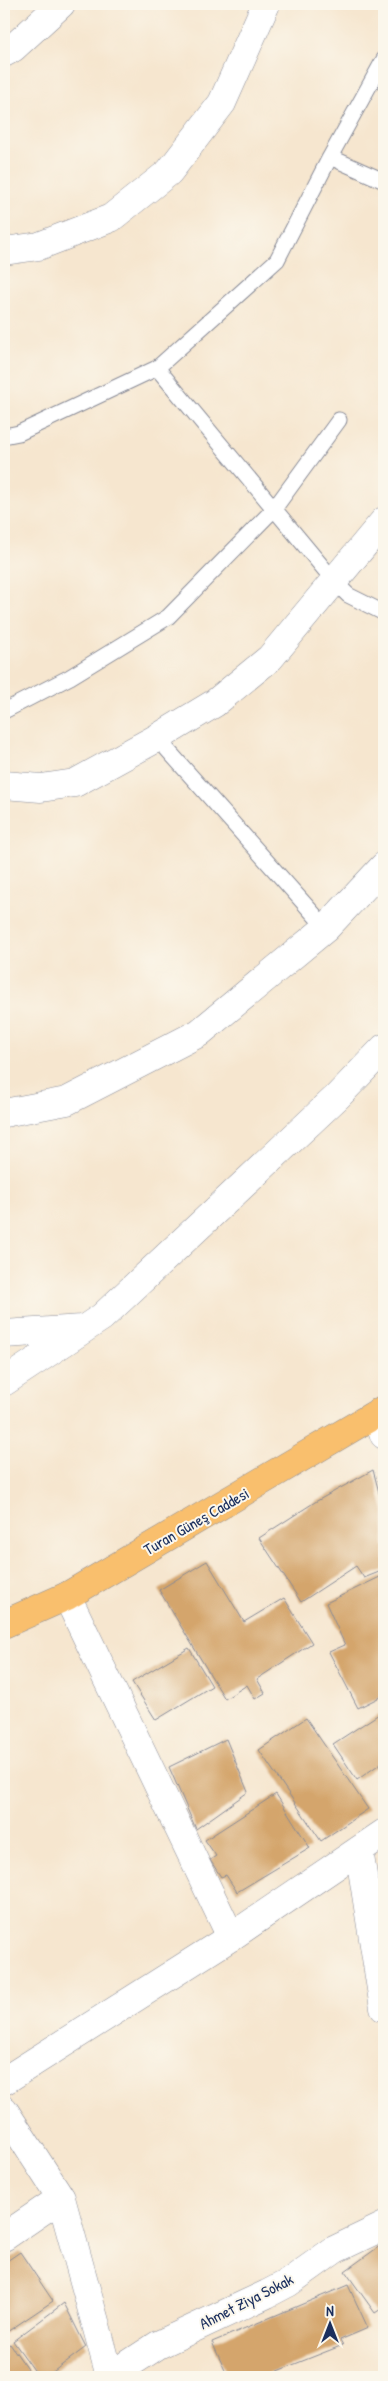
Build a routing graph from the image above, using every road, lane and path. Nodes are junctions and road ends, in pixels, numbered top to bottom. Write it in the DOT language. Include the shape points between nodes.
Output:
graph roads {
  1 [pos="61,4"];
  2 [pos="266,4"];
  3 [pos="4,53"];
  4 [pos="384,59"];
  5 [pos="330,157"];
  6 [pos="384,181"];
  7 [pos="4,251"];
  8 [pos="158,368"];
  9 [pos="339,420"];
  10 [pos="4,436"];
  11 [pos="274,509"];
  12 [pos="384,521"];
  13 [pos="335,582"];
  14 [pos="384,613"];
  15 [pos="4,711"];
  16 [pos="157,738"];
  17 [pos="4,784"];
  18 [pos="42,788"];
  19 [pos="4,802"];
  20 [pos="384,866"];
  21 [pos="326,928"];
  22 [pos="384,1048"];
  23 [pos="4,1113"];
  24 [pos="82,1329"];
  25 [pos="4,1334"];
  26 [pos="4,1382"];
  27 [pos="382,1419"];
  28 [pos="67,1596"];
  29 [pos="4,1624"];
  30 [pos="384,1833"];
  31 [pos="359,1850"];
  32 [pos="231,1937"];
  33 [pos="384,2008"];
  34 [pos="4,2081"];
  35 [pos="4,2110"];
  36 [pos="60,2198"];
  37 [pos="384,2226"];
  38 [pos="4,2237"];
  39 [pos="110,2376"];
  1 -- 3 [label="street"];
  2 -- 7 [label="street" via="222,103 169,172 111,218 39,246"];
  4 -- 5 [label="lane"];
  5 -- 6 [label="lane"];
  5 -- 8 [label="lane" via="277,260"];
  8 -- 10 [label="lane" via="19,433"];
  8 -- 11 [label="lane"];
  9 -- 11 [label="lane"];
  11 -- 13 [label="lane"];
  11 -- 15 [label="lane" via="168,617 70,677"];
  12 -- 13 [label="street"];
  13 -- 14 [label="lane" via="348,595"];
  13 -- 16 [label="street" via="270,658 215,703"];
  16 -- 18 [label="street" via="75,782"];
  16 -- 21 [label="lane"];
  17 -- 18 [label="street"];
  18 -- 19 [label="street"];
  20 -- 21 [label="street"];
  21 -- 23 [label="street" via="199,1033 67,1100"];
  22 -- 24 [label="street" via="338,1096 102,1317"];
  24 -- 25 [label="street"];
  24 -- 26 [label="street"];
  27 -- 28 [label="main road, Turan Güneş Caddesi"];
  28 -- 29 [label="main road, Turan Güneş Caddesi"];
  28 -- 32 [label="street"];
  30 -- 31 [label="street"];
  31 -- 32 [label="street"];
  31 -- 33 [label="street"];
  32 -- 34 [label="street"];
  35 -- 36 [label="street"];
  36 -- 38 [label="street"];
  36 -- 39 [label="street"];
  37 -- 39 [label="street, Ahmet Ziya Sokak" via="334,2250 267,2294 158,2345"];
}
